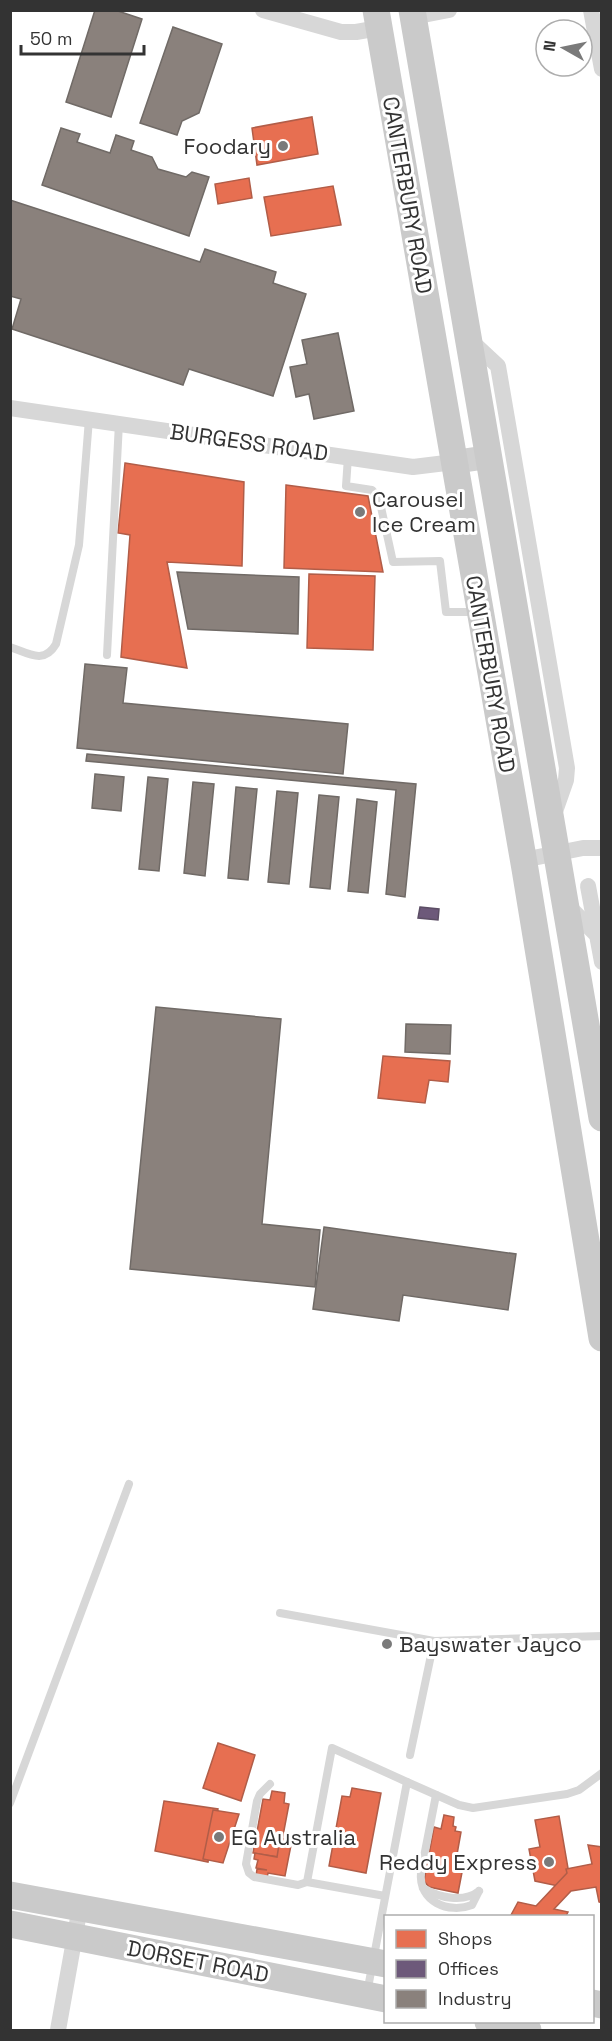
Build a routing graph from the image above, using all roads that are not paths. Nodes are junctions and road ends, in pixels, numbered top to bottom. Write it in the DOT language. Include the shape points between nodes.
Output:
graph roads {
  1 [pos="263,10"];
  2 [pos="449,10"];
  3 [pos="591,10"];
  4 [pos="413,14"];
  5 [pos="378,19"];
  6 [pos="602,69"];
  7 [pos="466,336"];
  8 [pos="10,408"];
  9 [pos="89,419"];
  10 [pos="119,423"];
  11 [pos="348,456"];
  12 [pos="488,457"];
  13 [pos="454,462"];
  14 [pos="480,612"];
  15 [pos="10,647"];
  16 [pos="107,655"];
  17 [pos="551,823"];
  18 [pos="602,849"];
  19 [pos="556,858"];
  20 [pos="524,865"];
  21 [pos="588,886"];
  22 [pos="564,902"];
  23 [pos="597,935"];
  24 [pos="602,962"];
  25 [pos="602,1118"];
  26 [pos="602,1338"];
  27 [pos="129,1484"];
  28 [pos="280,1613"];
  29 [pos="602,1636"];
  30 [pos="435,1641"];
  31 [pos="410,1755"];
  32 [pos="602,1773"];
  33 [pos="407,1782"];
  34 [pos="270,1784"];
  35 [pos="436,1795"];
  36 [pos="10,1803"];
  37 [pos="308,1881"];
  38 [pos="479,1891"];
  39 [pos="10,1895"];
  40 [pos="385,1896"];
  41 [pos="80,1907"];
  42 [pos="10,1924"];
  43 [pos="75,1936"];
  44 [pos="379,1963"];
  45 [pos="376,1996"];
  46 [pos="492,2023"];
  47 [pos="58,2031"];
  48 [pos="528,2031"];
  1 -- 5 [label="street" via="341,32 356,32"];
  2 -- 4 [label="street"];
  3 -- 6 [label="street"];
  4 -- 5 [label="main road"];
  4 -- 7 [label="main road, CANTERBURY ROAD"];
  5 -- 13 [label="main road, CANTERBURY ROAD"];
  7 -- 12 [label="main road, CANTERBURY ROAD"];
  7 -- 17 [label="street, CANTERBURY ROAD" via="498,366 505,402 567,768"];
  8 -- 9 [label="street, BURGESS ROAD"];
  9 -- 10 [label="street, BURGESS ROAD"];
  9 -- 15 [label="lane" via="79,545 56,644 52,652 42,656"];
  10 -- 11 [label="street, BURGESS ROAD"];
  10 -- 16 [label="lane"];
  11 -- 13 [label="street, BURGESS ROAD" via="413,466"];
  11 -- 14 [label="lane" via="346,486 372,490 380,498 393,562 440,561 446,612"];
  12 -- 13 [label="street, BURGESS ROAD"];
  12 -- 17 [label="main road, CANTERBURY ROAD"];
  13 -- 14 [label="main road, CANTERBURY ROAD"];
  14 -- 20 [label="main road, CANTERBURY ROAD"];
  17 -- 19 [label="main road, CANTERBURY ROAD"];
  18 -- 19 [label="street" via="583,848"];
  19 -- 20 [label="street"];
  19 -- 22 [label="main road, CANTERBURY ROAD"];
  20 -- 26 [label="main road, CANTERBURY ROAD"];
  21 -- 23 [label="street"];
  22 -- 23 [label="street"];
  22 -- 25 [label="main road, CANTERBURY ROAD"];
  23 -- 24 [label="street"];
  27 -- 36 [label="lane"];
  28 -- 30 [label="lane"];
  29 -- 30 [label="lane"];
  30 -- 31 [label="lane"];
  32 -- 35 [label="lane" via="567,1794 486,1807 461,1806"];
  33 -- 35 [label="lane"];
  33 -- 37 [label="lane" via="332,1748"];
  33 -- 40 [label="lane"];
  34 -- 37 [label="lane" via="257,1801 246,1864 249,1873 298,1885"];
  35 -- 38 [label="lane" via="421,1872 423,1887 438,1905 456,1908 472,1905"];
  37 -- 40 [label="lane"];
  39 -- 41 [label="main road, DORSET ROAD"];
  40 -- 44 [label="lane"];
  41 -- 43 [label="street"];
  41 -- 44 [label="main road, DORSET ROAD"];
  42 -- 43 [label="main road, DORSET ROAD"];
  43 -- 45 [label="main road, DORSET ROAD"];
  43 -- 47 [label="street"];
  44 -- 45 [label="lane"];
  46 -- 48 [label="main road"];
}
